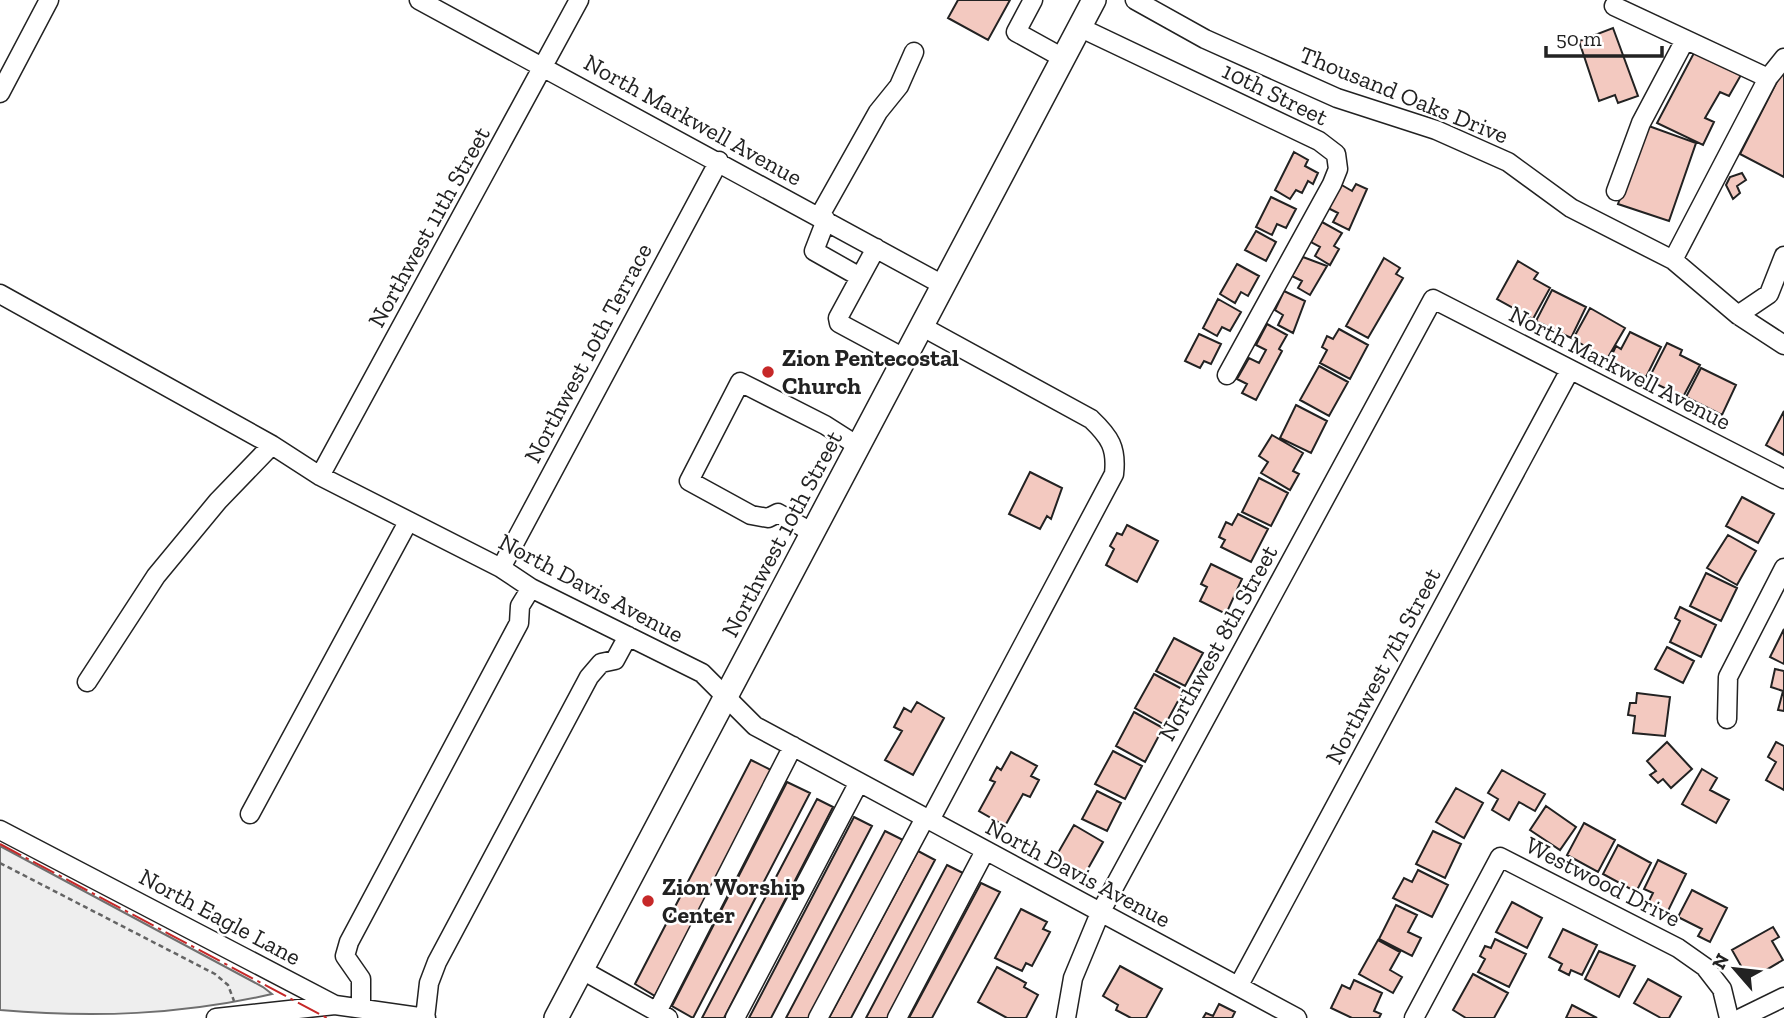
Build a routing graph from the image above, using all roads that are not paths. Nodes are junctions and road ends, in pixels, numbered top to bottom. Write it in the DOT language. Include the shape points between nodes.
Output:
graph roads {
  1 [pos="49,0"];
  2 [pos="419,0"];
  3 [pos="579,0"];
  4 [pos="1033,0"];
  5 [pos="1094,0"];
  6 [pos="1135,0"];
  7 [pos="1614,6"];
  8 [pos="1079,27"];
  9 [pos="1685,40"];
  10 [pos="914,52"];
  11 [pos="1063,58"];
  12 [pos="1784,58"];
  13 [pos="544,67"];
  14 [pos="1768,78"];
  15 [pos="0,93"];
  16 [pos="719,162"];
  17 [pos="1616,191"];
  18 [pos="822,219"];
  19 [pos="876,248"];
  20 [pos="1784,256"];
  21 [pos="1673,260"];
  22 [pos="860,277"];
  23 [pos="943,285"];
  24 [pos="0,294"];
  25 [pos="1433,299"];
  26 [pos="1738,315"];
  27 [pos="921,326"];
  28 [pos="1784,345"];
  29 [pos="904,358"];
  30 [pos="1570,370"];
  31 [pos="1227,375"];
  32 [pos="272,445"];
  33 [pos="858,446"];
  34 [pos="320,477"];
  35 [pos="1784,479"];
  36 [pos="408,522"];
  37 [pos="813,533"];
  38 [pos="501,568"];
  39 [pos="1784,568"];
  40 [pos="531,588"];
  41 [pos="628,636"];
  42 [pos="87,682"];
  43 [pos="726,699"];
  44 [pos="1727,719"];
  45 [pos="793,747"];
  46 [pos="859,782"];
  47 [pos="250,814"];
  48 [pos="928,819"];
  49 [pos="0,830"];
  50 [pos="985,850"];
  51 [pos="1100,913"];
  52 [pos="582,970"];
  53 [pos="1238,985"];
  54 [pos="1784,997"];
  55 [pos="335,1004"];
  56 [pos="361,1007"];
  57 [pos="663,1014"];
  58 [pos="216,1018"];
  59 [pos="426,1018"];
  60 [pos="556,1018"];
  61 [pos="735,1018"];
  62 [pos="818,1018"];
  63 [pos="897,1018"];
  64 [pos="1066,1018"];
  65 [pos="1296,1018"];
  66 [pos="1414,1018"];
  67 [pos="1729,1018"];
  68 [pos="1741,1018"];
  1 -- 15 [label="street"];
  2 -- 13 [label="street, North Markwell Avenue"];
  3 -- 13 [label="street, Northwest 11th Street"];
  4 -- 11 [label="street" via="1016,32"];
  5 -- 8 [label="main road, Northwest 10th Street"];
  6 -- 21 [label="street, Thousand Oaks Drive" via="1205,39 1337,98 1436,130 1508,162 1571,208"];
  7 -- 9 [label="street"];
  8 -- 11 [label="main road, Northwest 10th Street"];
  8 -- 31 [label="street, 10th Street" via="1319,141 1336,154 1338,169 1332,184"];
  9 -- 14 [label="street"];
  9 -- 17 [label="street" via="1641,123"];
  10 -- 18 [label="street" via="900,86 878,112"];
  11 -- 23 [label="main road, Northwest 10th Street"];
  12 -- 14 [label="street"];
  13 -- 16 [label="street, North Markwell Avenue"];
  13 -- 34 [label="street, Northwest 11th Street"];
  14 -- 21 [label="street"];
  16 -- 18 [label="street, North Markwell Avenue"];
  16 -- 38 [label="street, Northwest 10th Terrace"];
  18 -- 19 [label="street, North Markwell Avenue"];
  18 -- 22 [label="street" via="814,251"];
  19 -- 22 [label="street"];
  19 -- 23 [label="street, North Markwell Avenue"];
  20 -- 26 [label="street" via="1769,294"];
  21 -- 26 [label="street, Thousand Oaks Drive"];
  22 -- 29 [label="street" via="839,323"];
  23 -- 27 [label="main road, Northwest 10th Street"];
  24 -- 32 [label="street, North Davis Avenue"];
  25 -- 30 [label="street, North Markwell Avenue"];
  25 -- 51 [label="street, Northwest 8th Street"];
  26 -- 28 [label="street, Thousand Oaks Drive"];
  27 -- 29 [label="main road, Northwest 10th Street"];
  27 -- 48 [label="street" via="1091,419 1111,438 1116,456 1114,474"];
  29 -- 33 [label="main road, Northwest 10th Street"];
  30 -- 35 [label="street, North Markwell Avenue"];
  30 -- 53 [label="street, Northwest 7th Street"];
  32 -- 34 [label="street, North Davis Avenue"];
  32 -- 42 [label="street" via="156,576"];
  33 -- 37 [label="main road, Northwest 10th Street"];
  33 -- 37 [label="street" via="740,383 689,481 751,515 768,518 778,513"];
  34 -- 36 [label="street, North Davis Avenue"];
  36 -- 38 [label="street, North Davis Avenue"];
  36 -- 47 [label="street"];
  37 -- 43 [label="main road, Northwest 10th Street"];
  38 -- 40 [label="street, North Davis Avenue"];
  39 -- 44 [label="street" via="1728,677"];
  40 -- 41 [label="street, North Davis Avenue"];
  40 -- 56 [label="street" via="520,606 520,623 349,942 345,956 361,979"];
  41 -- 43 [label="street, North Davis Avenue" via="702,673"];
  41 -- 59 [label="street" via="615,660 601,663 589,677 437,962 429,983"];
  43 -- 45 [label="street, North Davis Avenue" via="755,726"];
  43 -- 52 [label="main road, Northwest 10th Street"];
  45 -- 46 [label="street, North Davis Avenue"];
  45 -- 57 [label="street"];
  46 -- 48 [label="street, North Davis Avenue"];
  46 -- 61 [label="street"];
  48 -- 50 [label="street, North Davis Avenue"];
  48 -- 62 [label="street"];
  49 -- 55 [label="street, North Eagle Lane"];
  50 -- 51 [label="street, North Davis Avenue"];
  50 -- 63 [label="street"];
  51 -- 53 [label="street, North Davis Avenue"];
  51 -- 64 [label="street, Northwest 8th Street" via="1073,978"];
  52 -- 57 [label="street"];
  52 -- 60 [label="main road, Northwest 10th Street"];
  53 -- 65 [label="street, North Davis Avenue"];
  54 -- 68 [label="street"];
  55 -- 56 [label="street, North Eagle Lane"];
  55 -- 58 [label="street"];
  56 -- 59 [label="street, North Eagle Lane"];
  66 -- 67 [label="street, Westwood Drive" via="1500,857 1678,948 1705,967 1722,989"];
}
